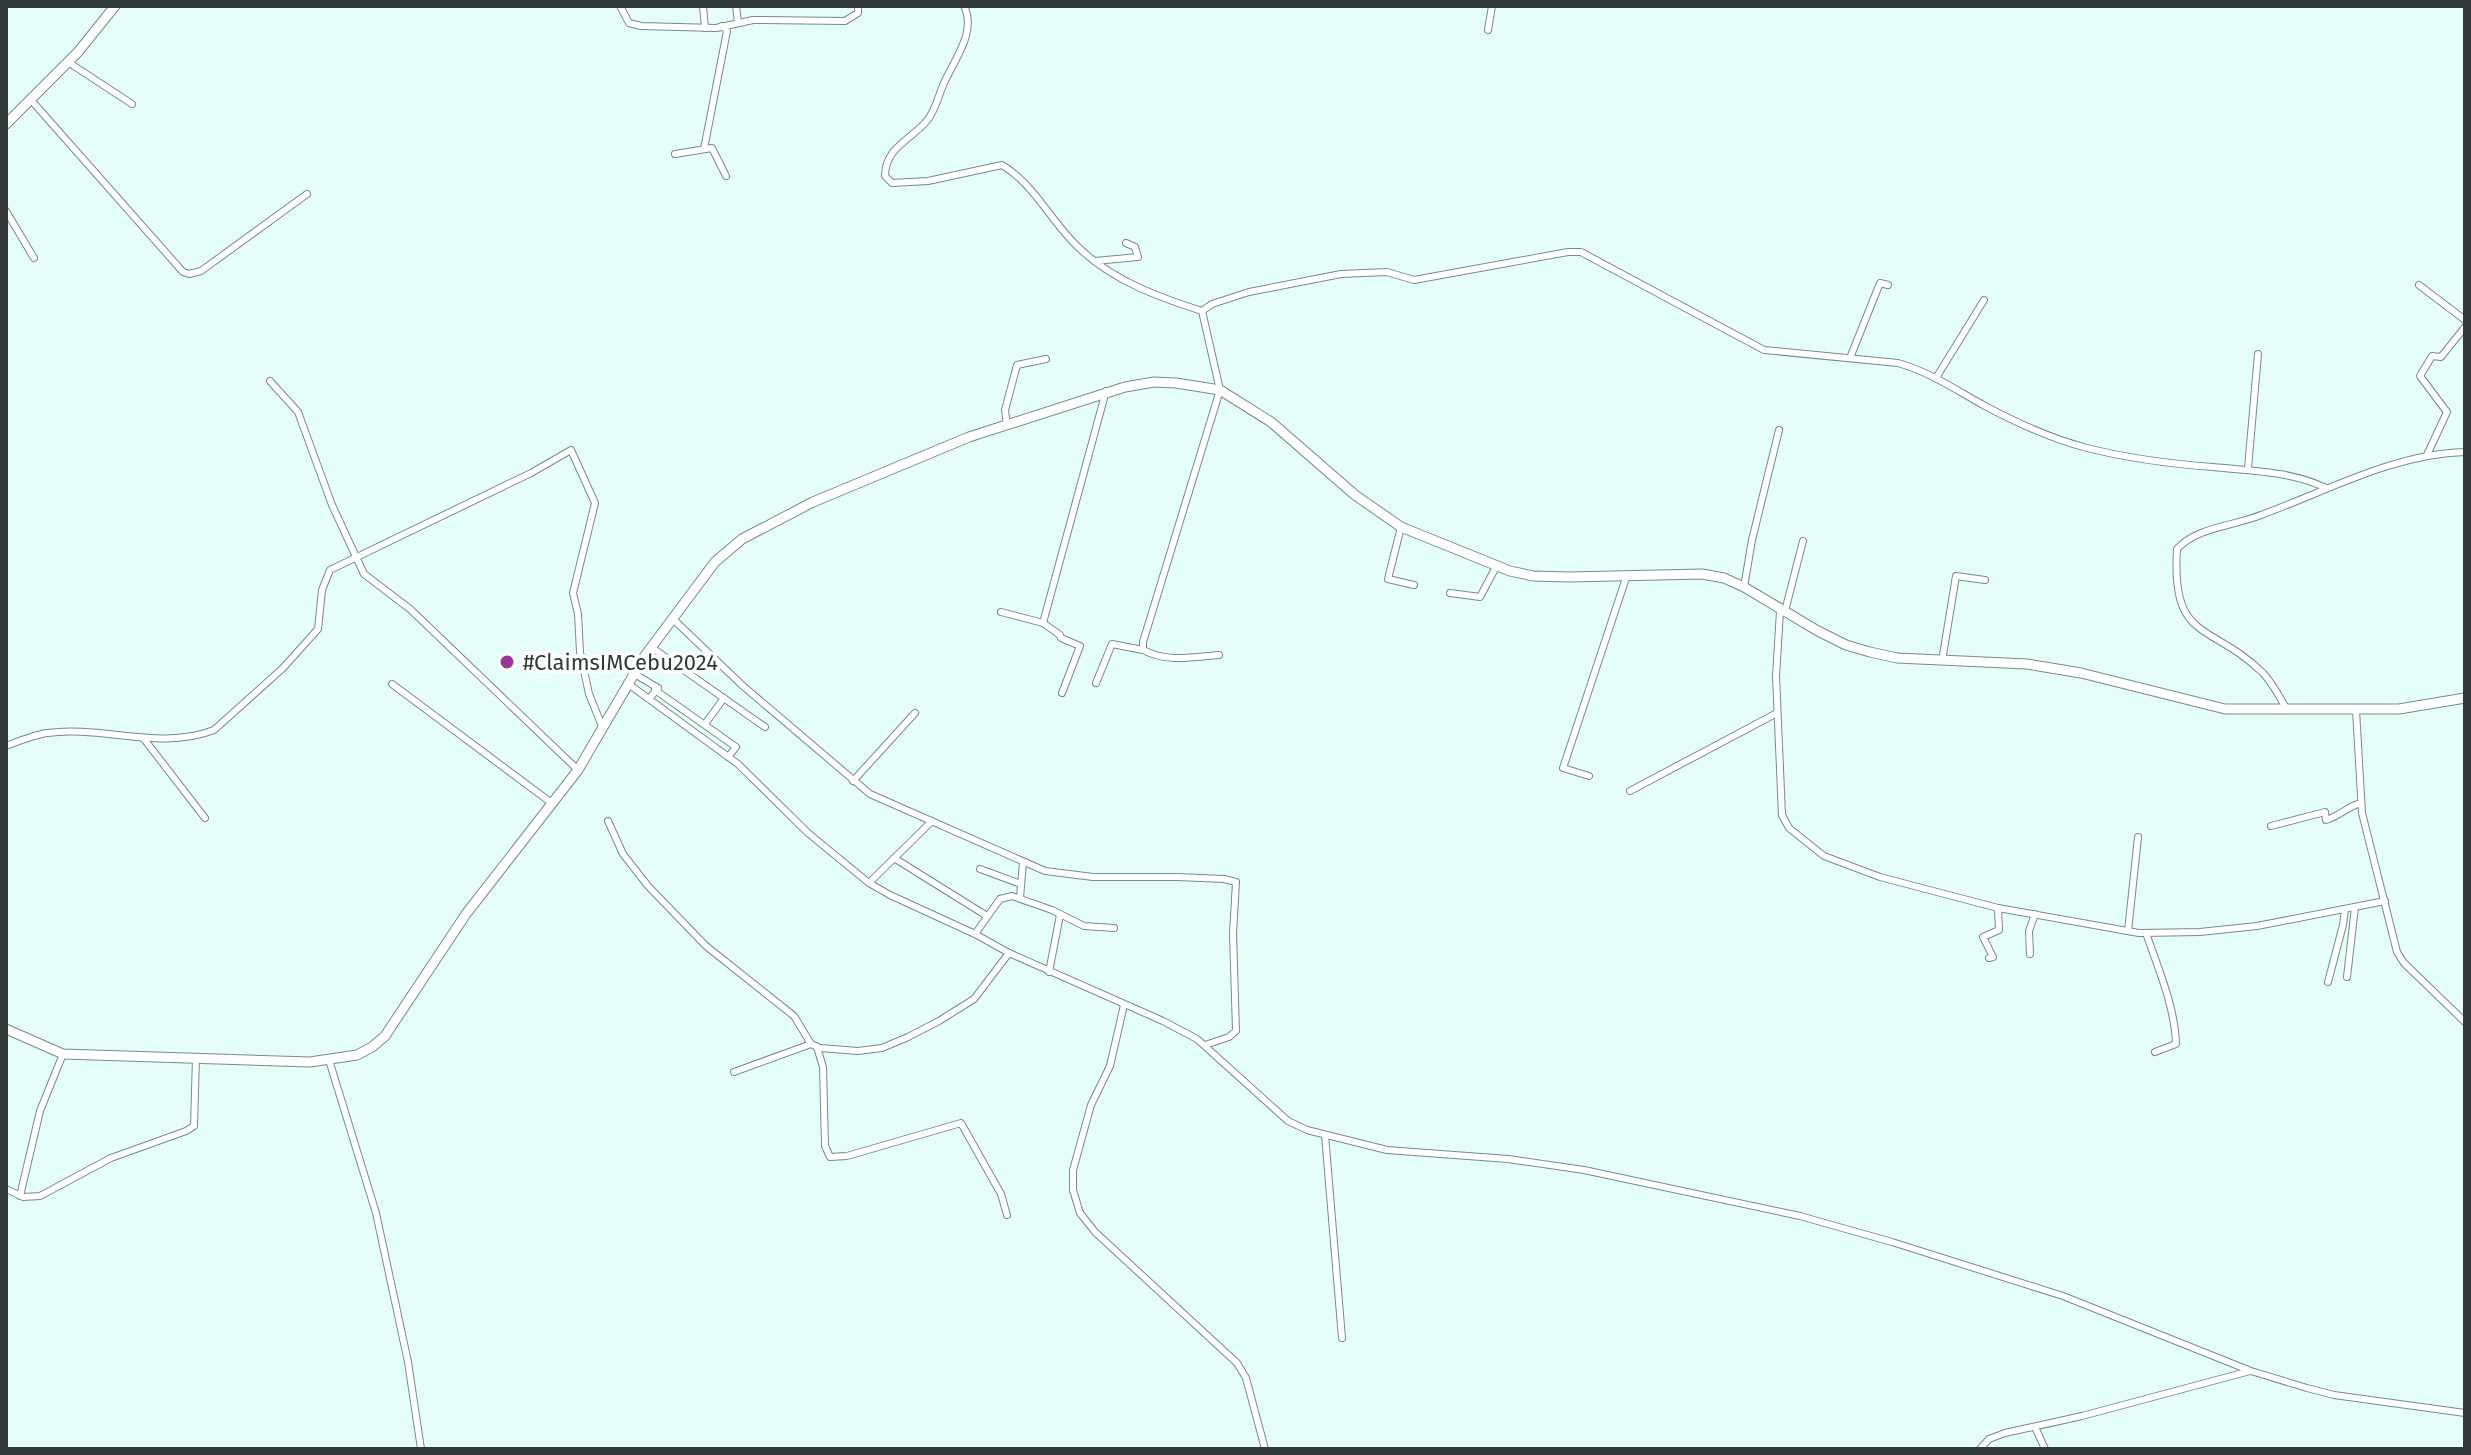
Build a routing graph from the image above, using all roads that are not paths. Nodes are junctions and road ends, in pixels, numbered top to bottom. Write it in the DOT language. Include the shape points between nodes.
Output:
graph roads {
  1 [pos="115,6"];
  2 [pos="620,6"];
  3 [pos="703,6"];
  4 [pos="736,6"];
  5 [pos="858,6"];
  6 [pos="964,6"];
  7 [pos="1492,6"];
  8 [pos="738,23"];
  9 [pos="722,26"];
  10 [pos="705,28"];
  11 [pos="1488,30"];
  12 [pos="68,62"];
  13 [pos="31,100"];
  14 [pos="132,104"];
  15 [pos="6,124"];
  16 [pos="704,149"];
  17 [pos="675,154"];
  18 [pos="726,176"];
  19 [pos="307,194"];
  20 [pos="6,211"];
  21 [pos="1126,243"];
  22 [pos="34,258"];
  23 [pos="1095,261"];
  24 [pos="1888,285"];
  25 [pos="2419,285"];
  26 [pos="1984,300"];
  27 [pos="1202,311"];
  28 [pos="2465,320"];
  29 [pos="2465,327"];
  30 [pos="2258,354"];
  31 [pos="1850,358"];
  32 [pos="1046,359"];
  33 [pos="1936,378"];
  34 [pos="270,381"];
  35 [pos="1220,390"];
  36 [pos="1106,391"];
  37 [pos="1007,426"];
  38 [pos="1779,430"];
  39 [pos="2465,452"];
  40 [pos="2427,455"];
  41 [pos="2248,468"];
  42 [pos="2326,488"];
  43 [pos="1401,527"];
  44 [pos="1803,541"];
  45 [pos="354,558"];
  46 [pos="1496,567"];
  47 [pos="1627,575"];
  48 [pos="1985,580"];
  49 [pos="1414,585"];
  50 [pos="1744,587"];
  51 [pos="1450,593"];
  52 [pos="1001,612"];
  53 [pos="1782,612"];
  54 [pos="672,618"];
  55 [pos="1043,623"];
  56 [pos="651,647"];
  57 [pos="1143,650"];
  58 [pos="1219,655"];
  59 [pos="1942,661"];
  60 [pos="633,673"];
  61 [pos="627,683"];
  62 [pos="1096,683"];
  63 [pos="392,684"];
  64 [pos="655,690"];
  65 [pos="1062,693"];
  66 [pos="724,698"];
  67 [pos="2465,698"];
  68 [pos="649,699"];
  69 [pos="2287,710"];
  70 [pos="2356,710"];
  71 [pos="915,713"];
  72 [pos="1777,713"];
  73 [pos="706,724"];
  74 [pos="602,726"];
  75 [pos="765,727"];
  76 [pos="698,734"];
  77 [pos="144,738"];
  78 [pos="6,746"];
  79 [pos="728,757"];
  80 [pos="578,770"];
  81 [pos="1589,776"];
  82 [pos="853,781"];
  83 [pos="1630,791"];
  84 [pos="2361,803"];
  85 [pos="553,804"];
  86 [pos="205,818"];
  87 [pos="608,821"];
  88 [pos="932,821"];
  89 [pos="2271,826"];
  90 [pos="2138,837"];
  91 [pos="894,858"];
  92 [pos="1023,862"];
  93 [pos="980,869"];
  94 [pos="869,883"];
  95 [pos="1021,884"];
  96 [pos="1020,898"];
  97 [pos="2385,901"];
  98 [pos="2355,907"];
  99 [pos="1998,908"];
  100 [pos="2345,909"];
  101 [pos="2035,914"];
  102 [pos="1060,915"];
  103 [pos="987,916"];
  104 [pos="1114,928"];
  105 [pos="2128,931"];
  106 [pos="2146,933"];
  107 [pos="975,934"];
  108 [pos="1009,953"];
  109 [pos="2030,954"];
  110 [pos="1989,958"];
  111 [pos="1049,972"];
  112 [pos="2347,977"];
  113 [pos="2328,982"];
  114 [pos="1124,1005"];
  115 [pos="2465,1022"];
  116 [pos="6,1029"];
  117 [pos="814,1045"];
  118 [pos="1205,1045"];
  119 [pos="2155,1052"];
  120 [pos="63,1054"];
  121 [pos="196,1057"];
  122 [pos="329,1060"];
  123 [pos="734,1072"];
  124 [pos="1325,1135"];
  125 [pos="6,1189"];
  126 [pos="20,1196"];
  127 [pos="1007,1215"];
  128 [pos="1342,1338"];
  129 [pos="2251,1371"];
  130 [pos="2465,1413"];
  131 [pos="2035,1427"];
  132 [pos="421,1449"];
  133 [pos="1265,1449"];
  134 [pos="1980,1449"];
  135 [pos="2045,1449"];
  1 -- 12 [label="street"];
  2 -- 10 [label="street" via="629,23"];
  3 -- 10 [label="street"];
  4 -- 8 [label="street"];
  5 -- 8 [label="street" via="858,13 845,21"];
  6 -- 23 [label="street" via="968,14 963,44 930,116 889,156 885,176 892,183 928,181 1002,165"];
  7 -- 11 [label="street"];
  8 -- 9 [label="street"];
  9 -- 10 [label="street"];
  9 -- 16 [label="street" via="727,31"];
  12 -- 13 [label="street"];
  12 -- 14 [label="street"];
  13 -- 15 [label="street"];
  13 -- 19 [label="street" via="183,272 201,271"];
  16 -- 17 [label="street"];
  16 -- 18 [label="street" via="712,148"];
  20 -- 22 [label="street"];
  21 -- 23 [label="street" via="1135,247 1138,257"];
  23 -- 27 [label="street" via="1145,290"];
  24 -- 31 [label="street" via="1880,283"];
  25 -- 28 [label="street"];
  26 -- 33 [label="street"];
  27 -- 31 [label="street" via="1249,292 1341,274 1387,272 1414,280 1581,252 1764,350"];
  27 -- 35 [label="street"];
  29 -- 40 [label="street" via="2441,357 2432,356 2420,376 2447,412"];
  30 -- 41 [label="street"];
  31 -- 33 [label="street" via="1898,363"];
  32 -- 37 [label="street" via="1017,365 1005,410"];
  33 -- 41 [label="street" via="1987,407 2090,449 2186,465"];
  34 -- 45 [label="street" via="298,412"];
  35 -- 36 [label="street" via="1154,382"];
  35 -- 43 [label="street" via="1271,422 1355,495"];
  35 -- 57 [label="street"];
  36 -- 37 [label="street"];
  36 -- 55 [label="street"];
  37 -- 54 [label="street" via="949,445 769,523 715,562"];
  38 -- 50 [label="street"];
  39 -- 40 [label="street"];
  40 -- 42 [label="street"];
  41 -- 42 [label="street"];
  42 -- 69 [label="street" via="2257,517 2200,533 2177,549 2176,587 2182,608 2193,623 2262,672"];
  43 -- 46 [label="street"];
  43 -- 49 [label="street" via="1388,579"];
  44 -- 53 [label="street"];
  45 -- 74 [label="street" via="571,450 595,503 573,593 589,694"];
  45 -- 77 [label="street" via="326,577 318,629 224,722 204,734"];
  45 -- 80 [label="street" via="364,574 410,609"];
  46 -- 47 [label="street" via="1533,576"];
  46 -- 51 [label="street" via="1480,597"];
  47 -- 50 [label="street" via="1702,574"];
  47 -- 81 [label="street" via="1563,768"];
  48 -- 59 [label="street" via="1956,576"];
  50 -- 53 [label="street"];
  52 -- 55 [label="street"];
  53 -- 59 [label="street" via="1846,645 1897,658"];
  53 -- 72 [label="street"];
  54 -- 56 [label="street"];
  54 -- 82 [label="street"];
  55 -- 65 [label="street" via="1080,646"];
  56 -- 60 [label="street"];
  56 -- 66 [label="street"];
  57 -- 58 [label="street" via="1170,659"];
  57 -- 62 [label="street" via="1112,644"];
  59 -- 69 [label="street" via="2027,664 2225,709"];
  60 -- 61 [label="street"];
  60 -- 64 [label="street"];
  61 -- 68 [label="street"];
  61 -- 74 [label="street"];
  63 -- 85 [label="street"];
  64 -- 68 [label="street"];
  64 -- 73 [label="street"];
  66 -- 73 [label="street"];
  66 -- 75 [label="street"];
  67 -- 70 [label="street"];
  68 -- 76 [label="street"];
  69 -- 70 [label="street"];
  70 -- 84 [label="street"];
  71 -- 82 [label="street"];
  72 -- 83 [label="street"];
  72 -- 99 [label="street" via="1780,796 1789,828 1824,856 1880,877"];
  73 -- 76 [label="street"];
  73 -- 79 [label="street" via="736,747"];
  74 -- 80 [label="street"];
  76 -- 79 [label="street"];
  77 -- 78 [label="street" via="46,733"];
  77 -- 86 [label="street"];
  79 -- 94 [label="street"];
  80 -- 85 [label="street"];
  82 -- 88 [label="street"];
  84 -- 89 [label="street" via="2339,817 2326,820 2325,812"];
  84 -- 97 [label="street"];
  85 -- 122 [label="street" via="491,879 385,1036 357,1055"];
  87 -- 117 [label="street" via="623,854 648,886 706,946 794,1016"];
  88 -- 91 [label="street"];
  88 -- 92 [label="street"];
  90 -- 105 [label="street"];
  91 -- 94 [label="street"];
  91 -- 103 [label="street"];
  92 -- 95 [label="street"];
  92 -- 118 [label="street" via="1067,875 1236,882 1236,1031"];
  93 -- 95 [label="street"];
  94 -- 107 [label="street"];
  95 -- 96 [label="street"];
  96 -- 102 [label="street"];
  96 -- 103 [label="street" via="1000,899"];
  97 -- 98 [label="street"];
  97 -- 115 [label="street" via="2404,963"];
  98 -- 100 [label="street"];
  98 -- 112 [label="street"];
  99 -- 101 [label="street"];
  99 -- 110 [label="street" via="1999,930 1983,937 1993,957"];
  100 -- 106 [label="street" via="2257,926"];
  100 -- 113 [label="street"];
  101 -- 105 [label="street"];
  101 -- 109 [label="street"];
  102 -- 104 [label="street" via="1084,926"];
  102 -- 111 [label="street"];
  103 -- 107 [label="street"];
  105 -- 106 [label="street"];
  106 -- 119 [label="street" via="2176,1034 2176,1044"];
  107 -- 108 [label="street"];
  108 -- 111 [label="street"];
  108 -- 117 [label="street" via="974,999 908,1037 858,1051"];
  111 -- 114 [label="street"];
  114 -- 118 [label="street"];
  114 -- 133 [label="street" via="1110,1066 1091,1105 1076,1158 1073,1190 1080,1213 1237,1363"];
  116 -- 120 [label="street"];
  117 -- 123 [label="street"];
  117 -- 127 [label="street" via="823,1067 825,1146 830,1157 961,1123 1001,1194"];
  118 -- 124 [label="street" via="1288,1121"];
  120 -- 121 [label="street"];
  120 -- 126 [label="street" via="40,1111"];
  121 -- 122 [label="street"];
  121 -- 126 [label="street" via="194,1126 111,1158 52,1192"];
  122 -- 132 [label="street" via="376,1213"];
  124 -- 128 [label="street"];
  124 -- 129 [label="street" via="1387,1150 1569,1167 1800,1216 2063,1296"];
  125 -- 126 [label="street"];
  129 -- 130 [label="street" via="2334,1395"];
  129 -- 131 [label="street"];
  131 -- 134 [label="street" via="1989,1439"];
  131 -- 135 [label="street"];
}
